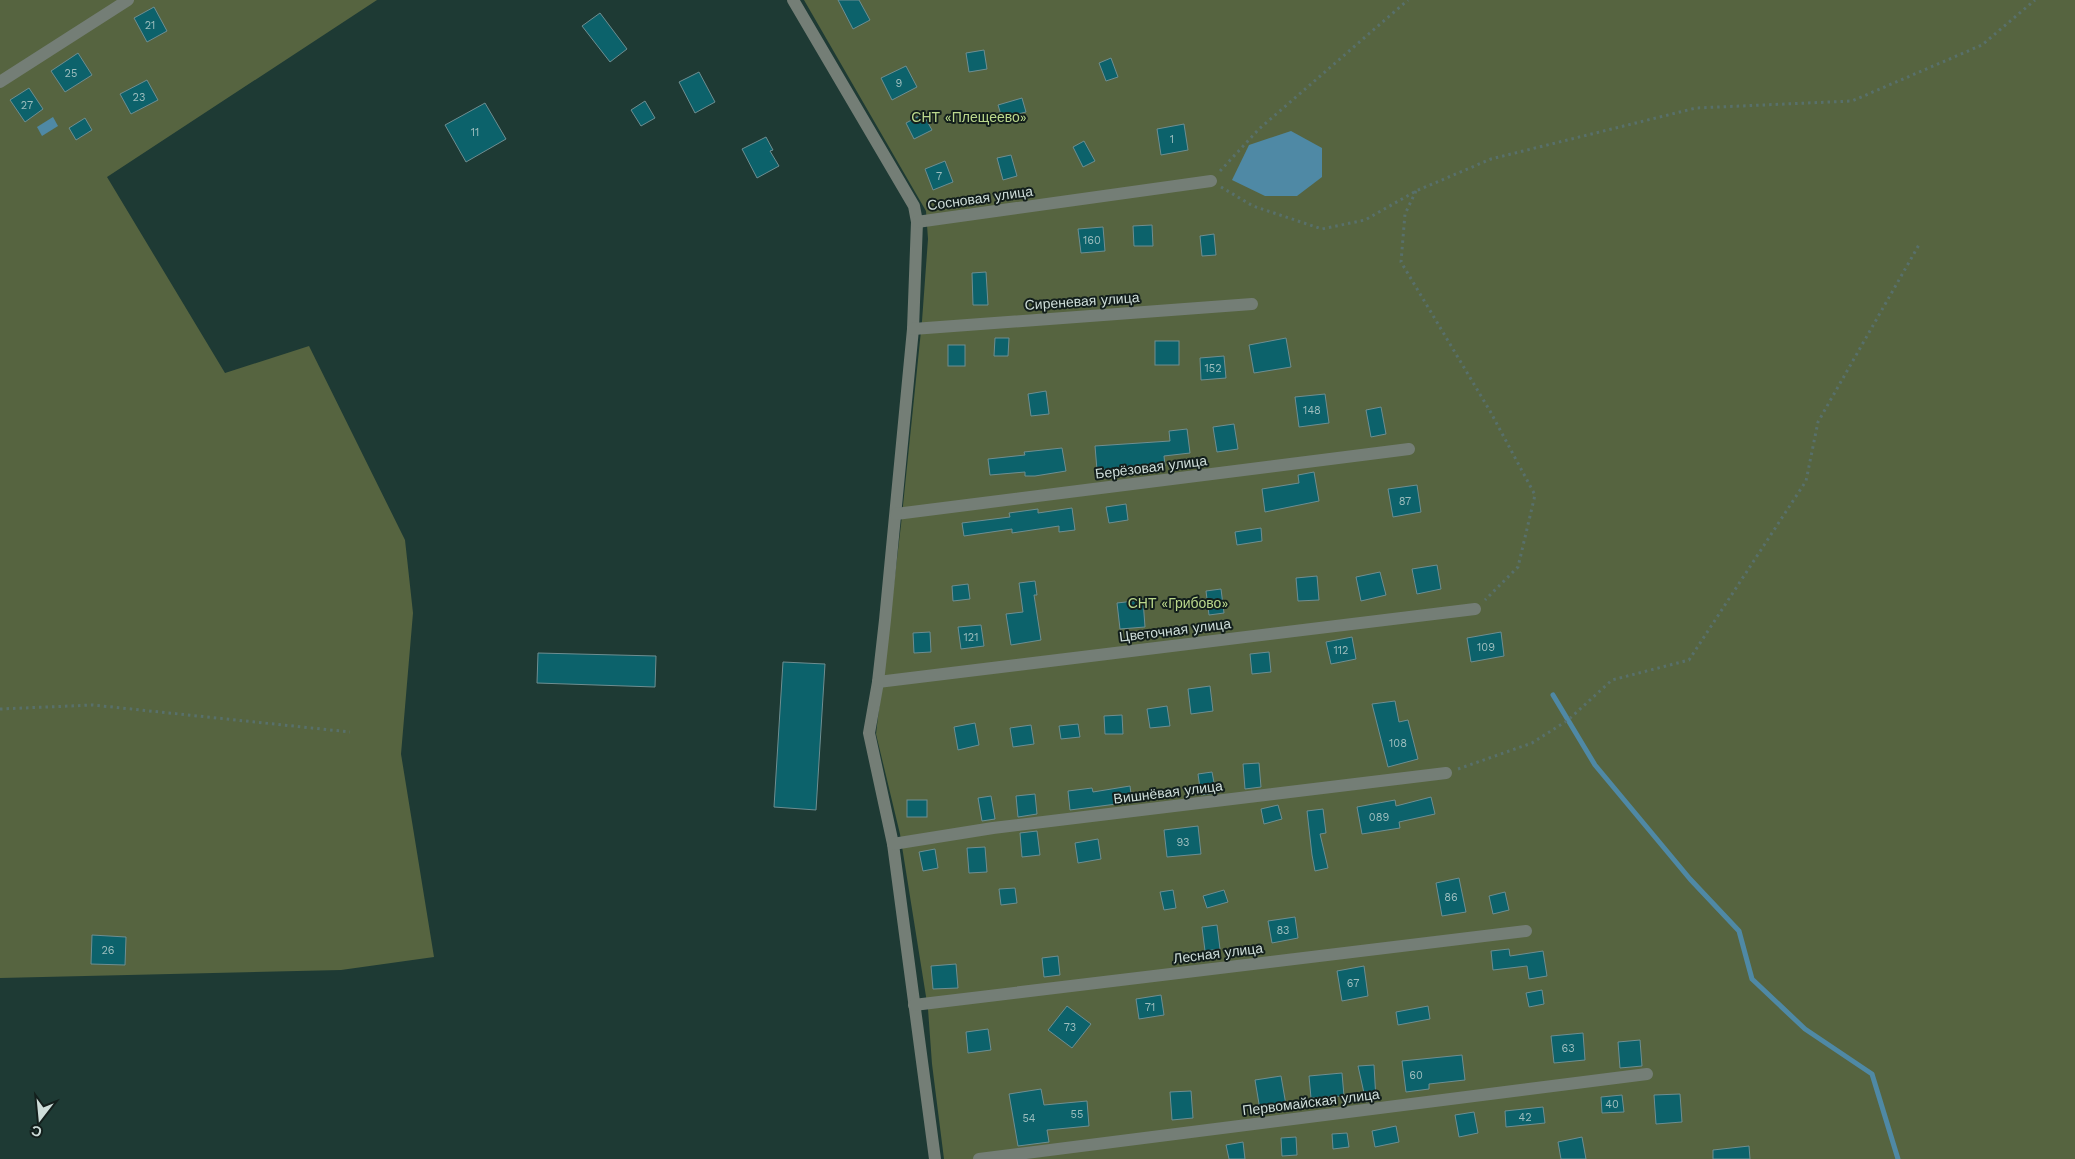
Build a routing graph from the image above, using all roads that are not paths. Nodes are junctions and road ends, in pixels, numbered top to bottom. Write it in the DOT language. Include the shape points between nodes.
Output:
graph roads {
  1 [pos="128,0"];
  2 [pos="793,0"];
  3 [pos="0,82"];
  4 [pos="1211,181"];
  5 [pos="917,222"];
  6 [pos="1252,304"];
  7 [pos="913,329"];
  8 [pos="1410,449"];
  9 [pos="896,514"];
  10 [pos="1475,609"];
  11 [pos="878,682"];
  12 [pos="1446,773"];
  13 [pos="893,844"];
  14 [pos="1526,931"];
  15 [pos="914,1005"];
  16 [pos="1647,1074"];
  17 [pos="935,1159"];
  18 [pos="979,1159"];
  1 -- 3 [label="street"];
  2 -- 5 [label="street, Сосновая улица" via="914,206"];
  4 -- 5 [label="street, Сосновая улица"];
  5 -- 7 [label="street"];
  6 -- 7 [label="street, Сиреневая улица"];
  7 -- 9 [label="street"];
  8 -- 9 [label="street, Берёзовая улица"];
  9 -- 11 [label="street"];
  10 -- 11 [label="street, Цветочная улица"];
  11 -- 13 [label="street" via="869,734"];
  12 -- 13 [label="street, Вишнёвая улица" via="993,828"];
  13 -- 15 [label="street"];
  14 -- 15 [label="street, Лесная улица"];
  15 -- 17 [label="street"];
  16 -- 18 [label="street, Первомайская улица"];
}
